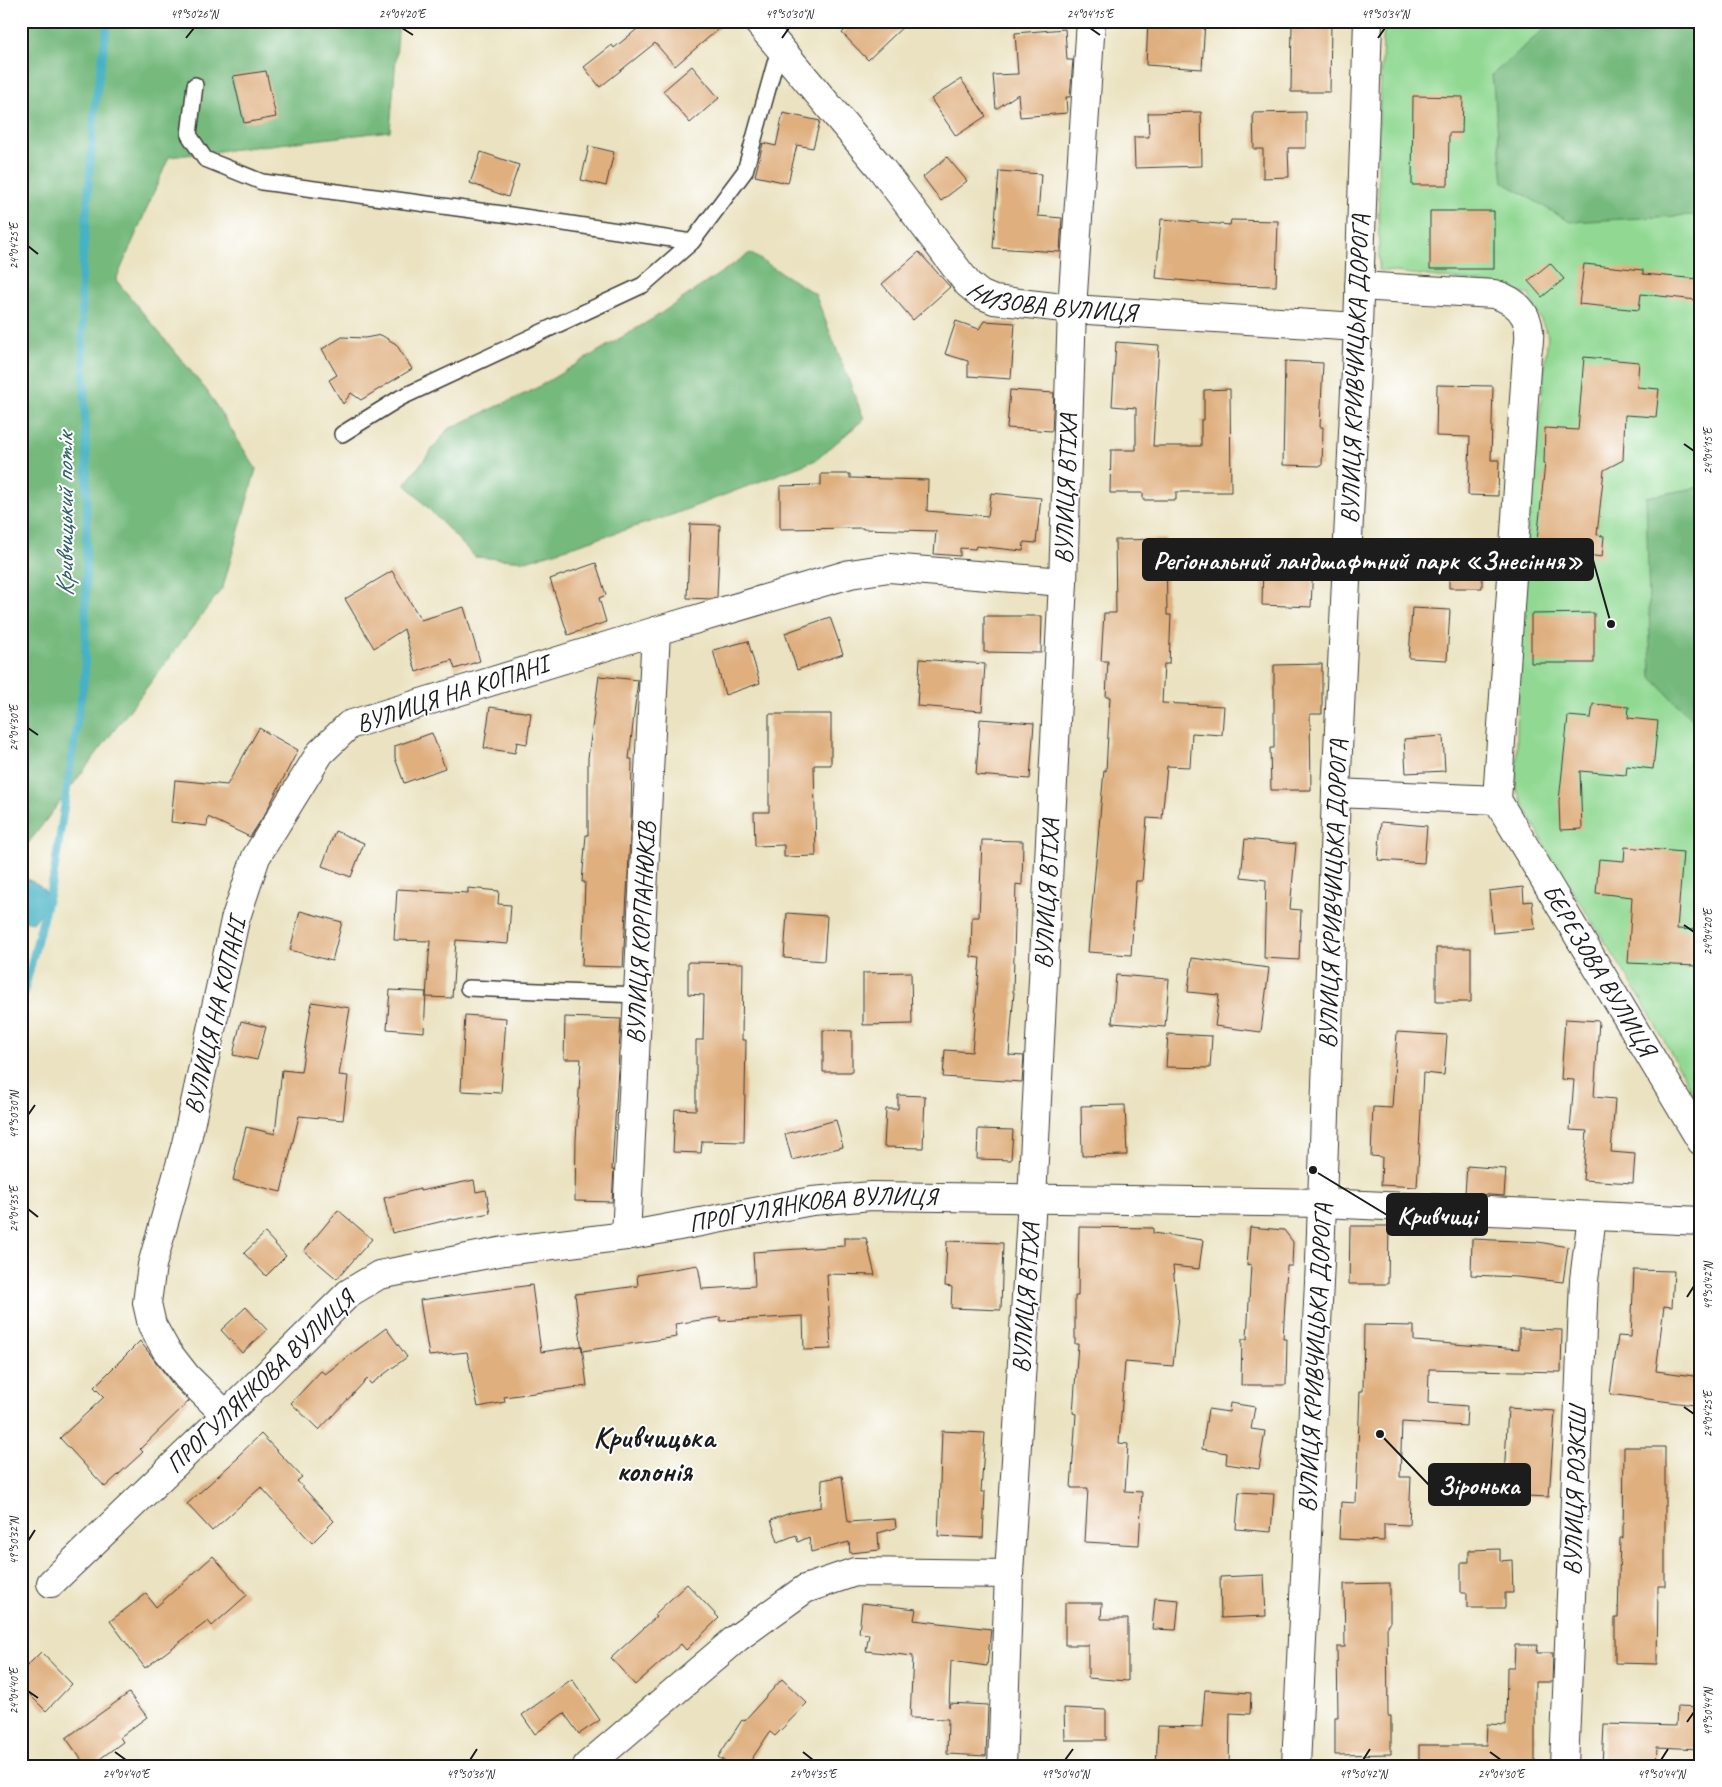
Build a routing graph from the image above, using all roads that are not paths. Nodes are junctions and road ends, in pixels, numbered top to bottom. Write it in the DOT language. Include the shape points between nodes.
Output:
graph roads {
  1 [pos="757,21"];
  2 [pos="1090,21"];
  3 [pos="1368,21"];
  4 [pos="779,49"];
  5 [pos="195,85"];
  6 [pos="692,242"];
  7 [pos="1360,286"];
  8 [pos="1072,309"];
  9 [pos="1358,327"];
  10 [pos="342,434"];
  11 [pos="1063,582"];
  12 [pos="656,631"];
  13 [pos="1336,793"];
  14 [pos="1497,800"];
  15 [pos="468,988"];
  16 [pos="638,995"];
  17 [pos="1701,1141"];
  18 [pos="1032,1199"];
  19 [pos="1322,1204"];
  20 [pos="1592,1216"];
  21 [pos="1701,1221"];
  22 [pos="626,1236"];
  23 [pos="226,1415"];
  24 [pos="1009,1574"];
  25 [pos="51,1583"];
  26 [pos="597,1762"];
  27 [pos="1002,1766"];
  28 [pos="1296,1766"];
  29 [pos="1564,1766"];
  1 -- 4 [label="street, НИЗОВА ВУЛИЦЯ"];
  2 -- 8 [label="street, ВУЛИЦЯ ВТІХА"];
  3 -- 7 [label="street, ВУЛИЦЯ КРИВЧИЦЬКА ДОРОГА"];
  4 -- 6 [label="lane" via="745,171"];
  4 -- 8 [label="street, НИЗОВА ВУЛИЦЯ" via="880,167 968,284 994,300"];
  5 -- 6 [label="lane" via="188,135 205,160 262,182"];
  6 -- 10 [label="lane" via="643,285 400,398"];
  7 -- 9 [label="street, ВУЛИЦЯ КРИВЧИЦЬКА ДОРОГА"];
  7 -- 14 [label="street" via="1494,294 1517,305 1530,328"];
  8 -- 9 [label="street, НИЗОВА ВУЛИЦЯ"];
  8 -- 11 [label="street, ВУЛИЦЯ ВТІХА"];
  9 -- 13 [label="street, ВУЛИЦЯ КРИВЧИЦЬКА ДОРОГА"];
  11 -- 12 [label="street, ВУЛИЦЯ НА КОПАНІ" via="889,568 850,574"];
  11 -- 18 [label="street, ВУЛИЦЯ ВТІХА"];
  12 -- 16 [label="street, ВУЛИЦЯ КОРПАНЮКІВ"];
  12 -- 23 [label="street, ВУЛИЦЯ НА КОПАНІ" via="349,724 320,753 256,857 235,920 186,1144 152,1265 147,1303 152,1324 166,1350 187,1377"];
  13 -- 14 [label="street"];
  13 -- 19 [label="street, ВУЛИЦЯ КРИВЧИЦЬКА ДОРОГА"];
  14 -- 17 [label="street, БЕРЕЗОВА ВУЛИЦЯ"];
  15 -- 16 [label="lane"];
  16 -- 22 [label="street, ВУЛИЦЯ КОРПАНЮКІВ"];
  18 -- 19 [label="street, ПРОГУЛЯНКОВА ВУЛИЦЯ"];
  18 -- 22 [label="street, ПРОГУЛЯНКОВА ВУЛИЦЯ" via="872,1196 812,1201"];
  18 -- 24 [label="street, ВУЛИЦЯ ВТІХА"];
  19 -- 20 [label="street, ПРОГУЛЯНКОВА ВУЛИЦЯ"];
  19 -- 28 [label="street, ВУЛИЦЯ КРИВЧИЦЬКА ДОРОГА"];
  20 -- 21 [label="street, ПРОГУЛЯНКОВА ВУЛИЦЯ"];
  20 -- 29 [label="street, ВУЛИЦЯ РОЗКІШ" via="1583,1298"];
  22 -- 23 [label="street, ПРОГУЛЯНКОВА ВУЛИЦЯ" via="504,1251 379,1275 349,1293"];
  23 -- 25 [label="street, ПРОГУЛЯНКОВА ВУЛИЦЯ"];
  24 -- 26 [label="street" via="855,1572 805,1589 737,1638"];
  24 -- 27 [label="street, ВУЛИЦЯ ВТІХА"];
}
